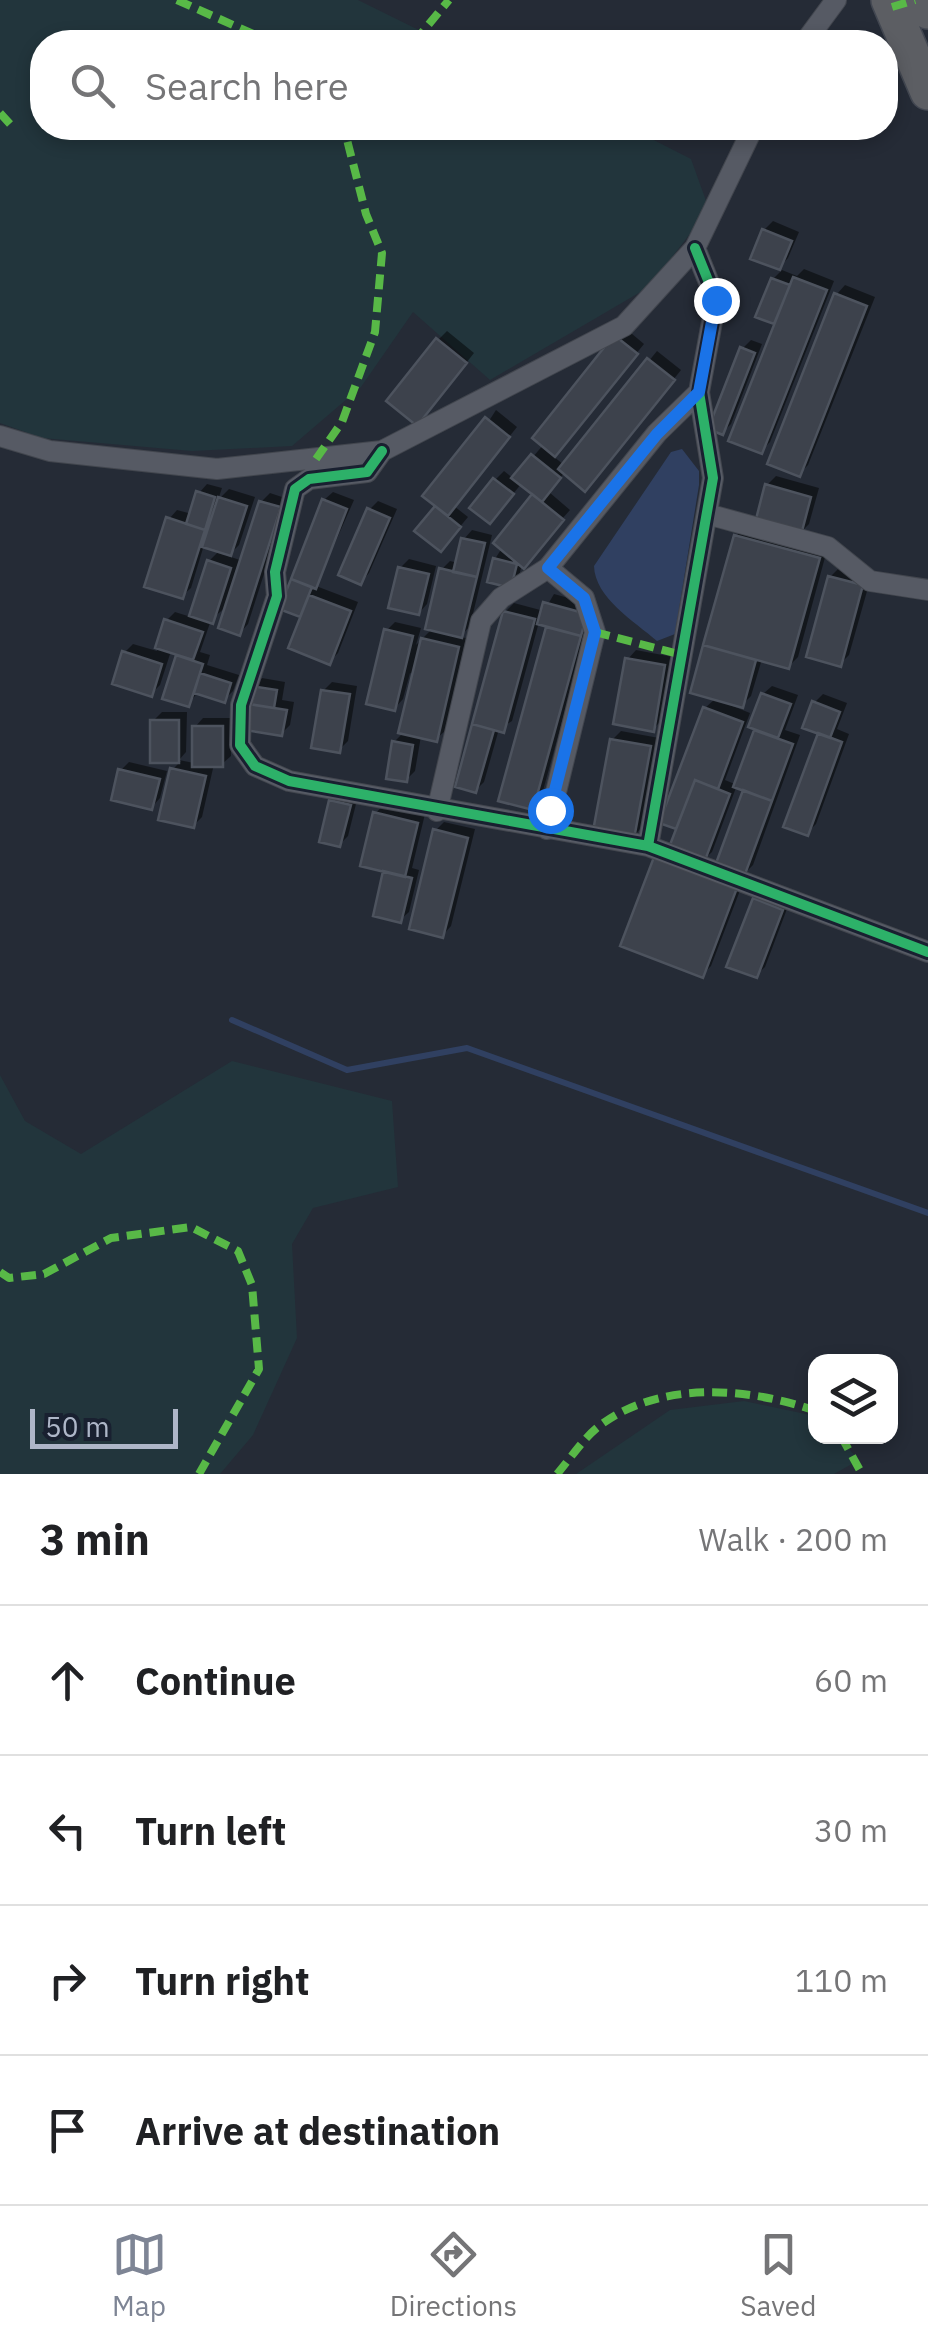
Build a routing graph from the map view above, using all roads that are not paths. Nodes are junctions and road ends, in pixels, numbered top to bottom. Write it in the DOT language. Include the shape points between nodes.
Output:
graph roads {
  1 [pos="836,0"];
  2 [pos="889,0"];
  3 [pos="924,0"];
  4 [pos="928,11"];
  5 [pos="813,30"];
  6 [pos="928,92"];
  7 [pos="747,140"];
  8 [pos="695,248"];
  9 [pos="699,392"];
  10 [pos="0,436"];
  11 [pos="382,451"];
  12 [pos="707,514"];
  13 [pos="548,568"];
  14 [pos="928,590"];
  15 [pos="436,811"];
  16 [pos="547,829"];
  17 [pos="648,846"];
  18 [pos="928,952"];
  1 -- 5 [label="street"];
  2 -- 6 [label="highway"];
  3 -- 4 [label="highway"];
  7 -- 8 [label="street"];
  8 -- 9 [label="street" via="716,300"];
  8 -- 11 [label="street" via="624,326"];
  9 -- 12 [label="street" via="713,478"];
  9 -- 13 [label="street"];
  10 -- 11 [label="street" via="50,452 217,469"];
  11 -- 15 [label="street" via="367,472 309,479 295,489 275,572 277,596 241,705 240,746 255,766 290,781"];
  12 -- 14 [label="street" via="828,548 870,581"];
  12 -- 17 [label="street"];
  13 -- 15 [label="street" via="501,598 481,621"];
  13 -- 16 [label="street" via="584,598 595,632"];
  15 -- 16 [label="street"];
  16 -- 17 [label="street"];
  17 -- 18 [label="street"];
}
